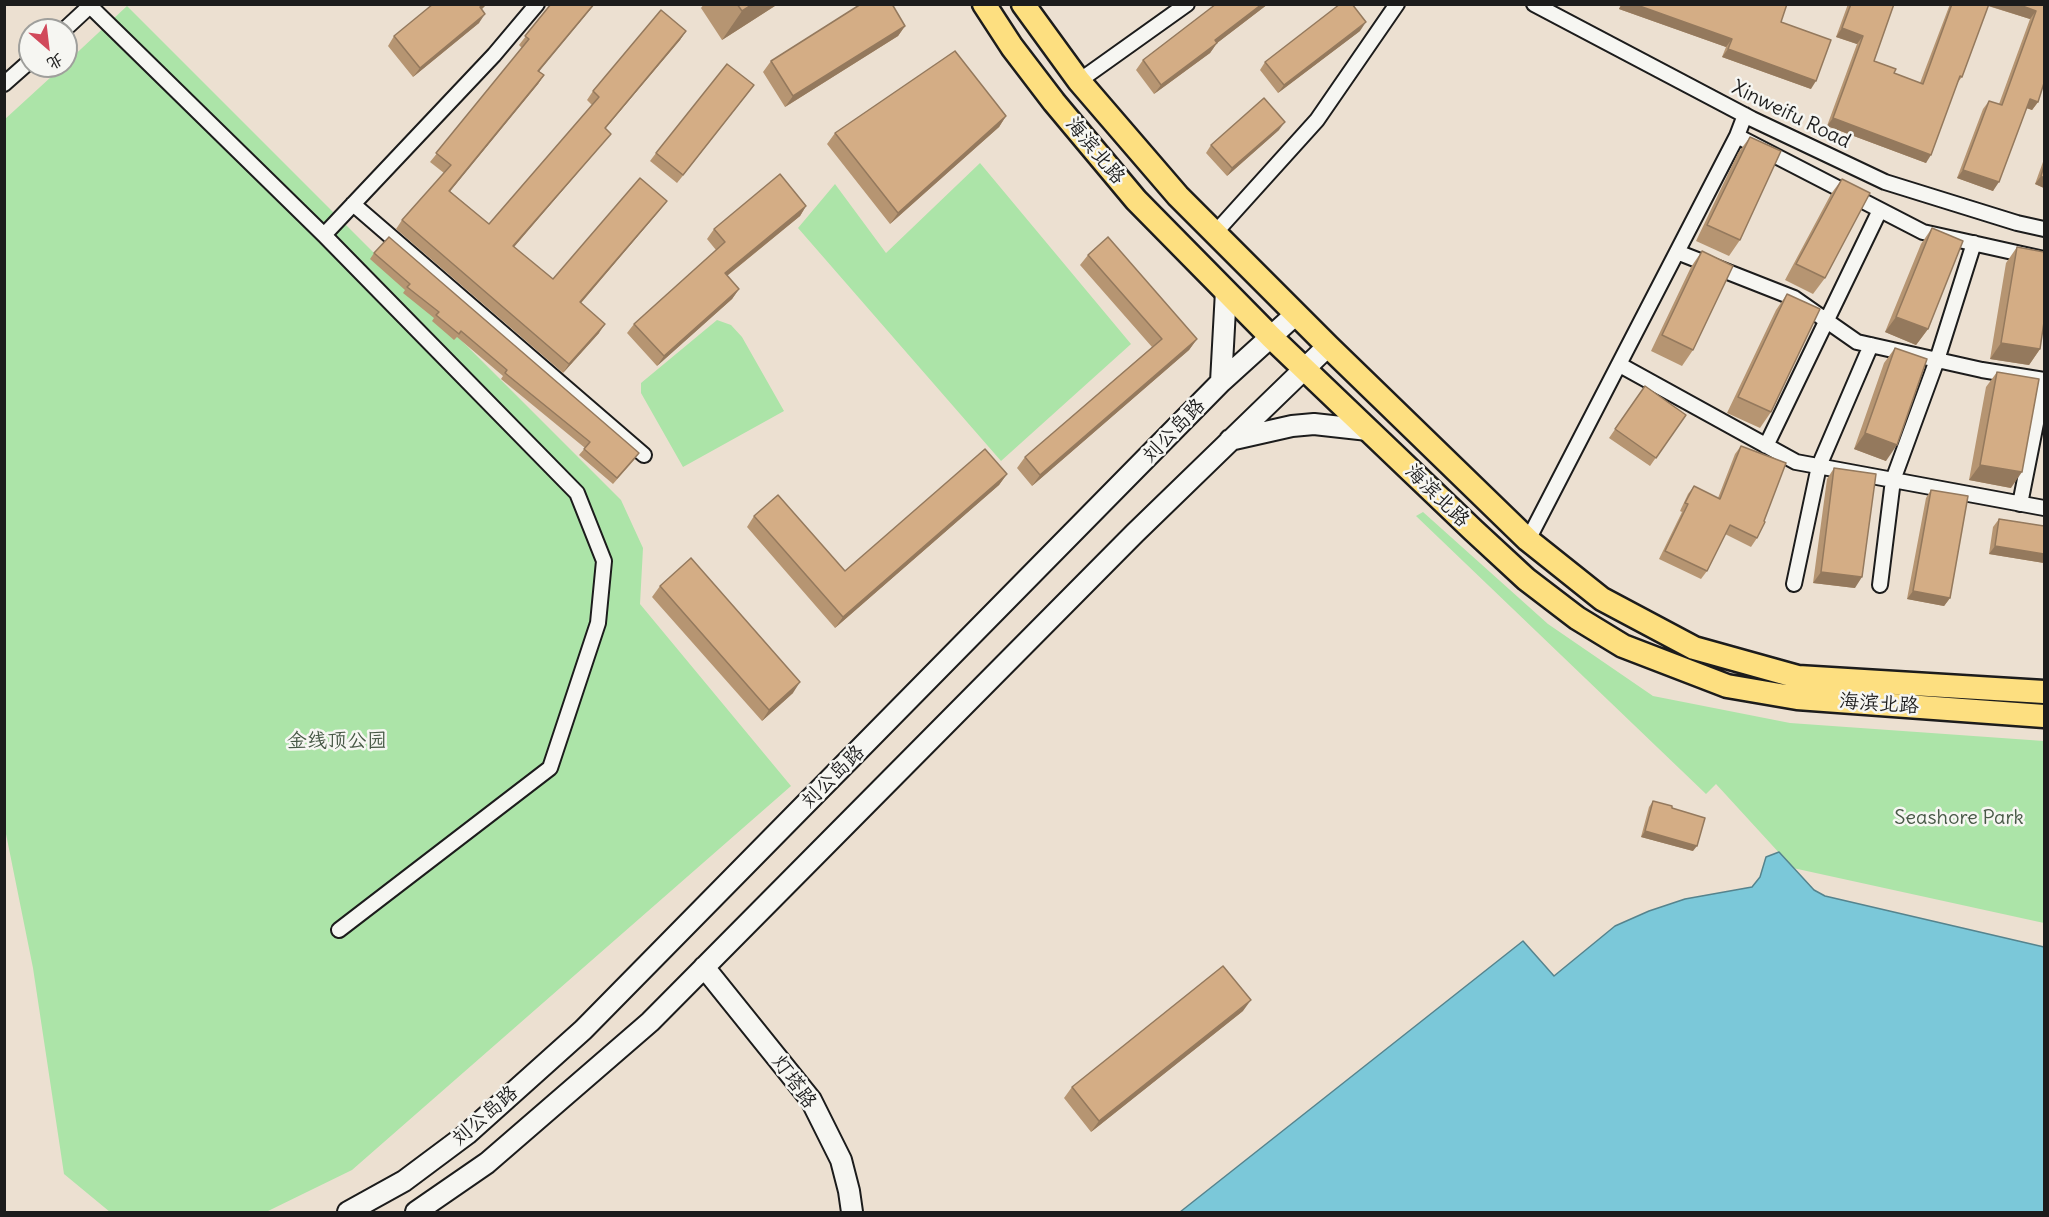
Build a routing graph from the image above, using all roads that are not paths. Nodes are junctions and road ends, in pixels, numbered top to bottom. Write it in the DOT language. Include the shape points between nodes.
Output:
graph roads {
  1 [pos="537,4"];
  2 [pos="984,4"];
  3 [pos="1023,4"];
  4 [pos="1187,4"];
  5 [pos="1397,4"];
  6 [pos="1534,4"];
  7 [pos="91,5"];
  8 [pos="77,18"];
  9 [pos="18,72"];
  10 [pos="1079,81"];
  11 [pos="4,84"];
  12 [pos="1745,115"];
  13 [pos="1737,136"];
  14 [pos="353,204"];
  15 [pos="1880,210"];
  16 [pos="2044,229"];
  17 [pos="1215,233"];
  18 [pos="324,235"];
  19 [pos="1974,243"];
  20 [pos="1677,252"];
  21 [pos="2044,259"];
  22 [pos="1226,291"];
  23 [pos="1296,314"];
  24 [pos="1827,321"];
  25 [pos="1271,337"];
  26 [pos="1870,345"];
  27 [pos="1328,346"];
  28 [pos="1937,360"];
  29 [pos="1620,365"];
  30 [pos="1305,369"];
  31 [pos="1221,382"];
  32 [pos="2044,382"];
  33 [pos="1368,430"];
  34 [pos="1230,440"];
  35 [pos="1766,446"];
  36 [pos="644,455"];
  37 [pos="1819,466"];
  38 [pos="1893,480"];
  39 [pos="2020,504"];
  40 [pos="2044,508"];
  41 [pos="1528,540"];
  42 [pos="1794,584"];
  43 [pos="1880,585"];
  44 [pos="2044,692"];
  45 [pos="2044,716"];
  46 [pos="339,930"];
  47 [pos="704,968"];
  48 [pos="348,1212"];
  49 [pos="416,1212"];
  50 [pos="852,1212"];
  1 -- 14 [label="street" via="494,56"];
  2 -- 22 [label="main road, 海滨北路" via="1012,47 1111,173"];
  3 -- 10 [label="main road, 海滨北路"];
  4 -- 10 [label="street"];
  5 -- 17 [label="street" via="1317,120"];
  6 -- 12 [label="street, Xinweifu Road"];
  7 -- 8 [label="street"];
  7 -- 18 [label="street"];
  9 -- 11 [label="street"];
  10 -- 17 [label="main road, 海滨北路"];
  12 -- 13 [label="street"];
  12 -- 16 [label="street, Xinweifu Road" via="1885,182"];
  13 -- 15 [label="street"];
  13 -- 20 [label="street"];
  14 -- 18 [label="street"];
  14 -- 36 [label="street"];
  15 -- 19 [label="street" via="1923,232"];
  15 -- 24 [label="street"];
  17 -- 23 [label="main road, 海滨北路"];
  18 -- 46 [label="street" via="577,494 604,561 598,624 550,768"];
  19 -- 21 [label="street"];
  19 -- 28 [label="street"];
  20 -- 24 [label="street" via="1794,298"];
  20 -- 29 [label="street"];
  22 -- 25 [label="main road, 海滨北路"];
  22 -- 31 [label="main road"];
  23 -- 25 [label="main road, 刘公岛路"];
  23 -- 27 [label="main road, 海滨北路"];
  24 -- 26 [label="street" via="1857,342"];
  24 -- 35 [label="street"];
  25 -- 30 [label="main road, 海滨北路"];
  25 -- 31 [label="main road, 刘公岛路"];
  26 -- 28 [label="street"];
  26 -- 37 [label="street"];
  27 -- 30 [label="main road, 刘公岛路"];
  27 -- 41 [label="main road, 海滨北路"];
  28 -- 32 [label="street"];
  28 -- 38 [label="street"];
  29 -- 35 [label="street"];
  29 -- 41 [label="street"];
  30 -- 33 [label="main road, 海滨北路"];
  30 -- 34 [label="main road, 刘公岛路"];
  31 -- 48 [label="main road, 刘公岛路" via="584,1030 467,1134 404,1181"];
  32 -- 39 [label="street"];
  33 -- 34 [label="main road" via="1314,424"];
  33 -- 45 [label="main road, 海滨北路" via="1526,579 1577,618 1623,646 1727,686 1797,698"];
  34 -- 47 [label="main road, 刘公岛路"];
  35 -- 37 [label="street" via="1796,462"];
  37 -- 38 [label="street"];
  37 -- 42 [label="street"];
  38 -- 39 [label="street"];
  38 -- 43 [label="street"];
  39 -- 40 [label="street"];
  41 -- 44 [label="main road, 海滨北路" via="1602,599 1694,648 1798,677"];
  47 -- 49 [label="main road, 刘公岛路" via="650,1022 488,1163"];
  47 -- 50 [label="main road, 灯塔路" via="811,1100 841,1160"];
}
